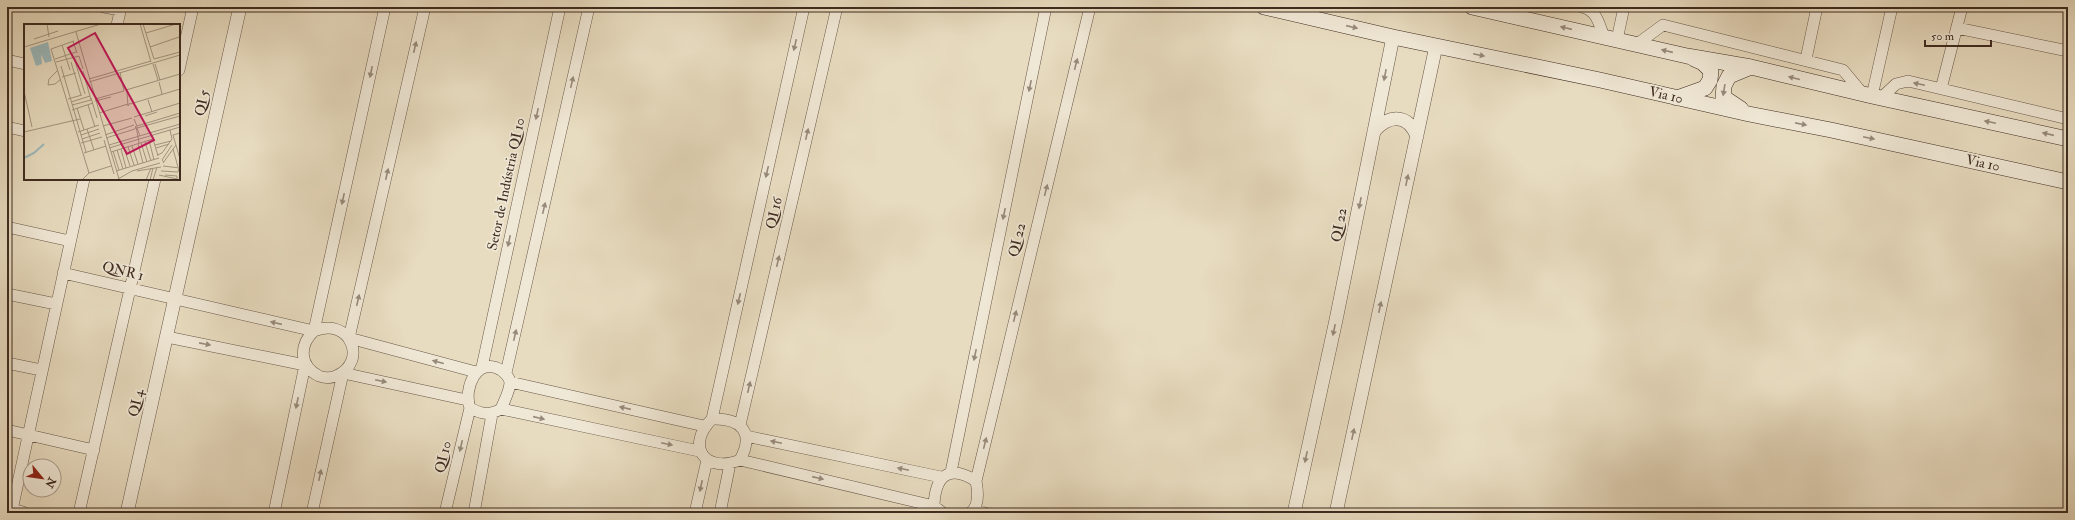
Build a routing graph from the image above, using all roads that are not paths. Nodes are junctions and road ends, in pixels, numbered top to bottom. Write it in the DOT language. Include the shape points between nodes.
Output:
graph roads {
  1 [pos="104,7"];
  2 [pos="192,7"];
  3 [pos="240,7"];
  4 [pos="385,7"];
  5 [pos="424,7"];
  6 [pos="560,7"];
  7 [pos="589,7"];
  8 [pos="804,7"];
  9 [pos="837,7"];
  10 [pos="1046,7"];
  11 [pos="1090,7"];
  12 [pos="1264,7"];
  13 [pos="1472,7"];
  14 [pos="1624,7"];
  15 [pos="1818,7"];
  16 [pos="1892,7"];
  17 [pos="1962,7"];
  18 [pos="1584,8"];
  19 [pos="121,9"];
  20 [pos="117,24"];
  21 [pos="1957,28"];
  22 [pos="1393,37"];
  23 [pos="1610,38"];
  24 [pos="1637,44"];
  25 [pos="1436,46"];
  26 [pos="2068,51"];
  27 [pos="1687,56"];
  28 [pos="1806,59"];
  29 [pos="7,60"];
  30 [pos="24,64"];
  31 [pos="180,65"];
  32 [pos="1750,67"];
  33 [pos="1941,89"];
  34 [pos="1872,96"];
  35 [pos="1677,98"];
  36 [pos="1749,114"];
  37 [pos="2068,119"];
  38 [pos="7,127"];
  39 [pos="24,131"];
  40 [pos="1374,131"];
  41 [pos="1417,136"];
  42 [pos="2068,139"];
  43 [pos="84,180"];
  44 [pos="155,180"];
  45 [pos="2068,182"];
  46 [pos="7,227"];
  47 [pos="70,241"];
  48 [pos="63,273"];
  49 [pos="131,288"];
  50 [pos="7,294"];
  51 [pos="175,299"];
  52 [pos="56,304"];
  53 [pos="314,331"];
  54 [pos="167,337"];
  55 [pos="349,338"];
  56 [pos="7,363"];
  57 [pos="305,364"];
  58 [pos="41,370"];
  59 [pos="479,370"];
  60 [pos="343,373"];
  61 [pos="508,378"];
  62 [pos="468,404"];
  63 [pos="497,412"];
  64 [pos="708,422"];
  65 [pos="740,425"];
  66 [pos="7,430"];
  67 [pos="28,435"];
  68 [pos="746,436"];
  69 [pos="94,450"];
  70 [pos="699,451"];
  71 [pos="707,460"];
  72 [pos="735,462"];
  73 [pos="946,475"];
  74 [pos="976,481"];
  75 [pos="14,511"];
  76 [pos="939,511"];
  77 [pos="972,512"];
  78 [pos="79,513"];
  79 [pos="127,513"];
  80 [pos="274,513"];
  81 [pos="312,513"];
  82 [pos="445,513"];
  83 [pos="474,513"];
  84 [pos="695,513"];
  85 [pos="720,513"];
  86 [pos="985,513"];
  87 [pos="1294,513"];
  88 [pos="1336,513"];
  1 -- 19 [label="street"];
  2 -- 31 [label="street"];
  3 -- 51 [label="street, QI 5"];
  4 -- 53 [label="street, one-way"];
  55 -- 5 [label="street, one-way"];
  6 -- 59 [label="street, Setor de Indústria QI 10, one-way"];
  61 -- 7 [label="street, one-way"];
  8 -- 64 [label="street, one-way"];
  65 -- 9 [label="street, QI 16, one-way"];
  10 -- 73 [label="street, one-way"];
  74 -- 11 [label="street, QI 22, one-way"];
  12 -- 22 [label="main road, Via 10, one-way"];
  23 -- 13 [label="main road, one-way"];
  14 -- 23 [label="street"];
  15 -- 28 [label="street"];
  16 -- 34 [label="street"];
  17 -- 21 [label="street"];
  18 -- 23 [label="street" via="1595,14"];
  19 -- 20 [label="street"];
  21 -- 26 [label="street"];
  21 -- 33 [label="street"];
  22 -- 25 [label="main road, Via 10"];
  22 -- 40 [label="street, QI 22, one-way"];
  23 -- 24 [label="main road"];
  27 -- 24 [label="main road, one-way"];
  24 -- 28 [label="street" via="1662,25"];
  25 -- 35 [label="main road, Via 10, one-way"];
  25 -- 41 [label="street"];
  27 -- 32 [label="main road"];
  27 -- 35 [label="main road" via="1703,63 1711,71 1710,80 1705,88"];
  28 -- 34 [label="street" via="1843,70"];
  29 -- 30 [label="street"];
  34 -- 32 [label="main road, one-way"];
  32 -- 36 [label="main road, one-way" via="1729,76 1724,86 1723,97"];
  33 -- 34 [label="street, one-way" via="1908,82 1896,84"];
  33 -- 37 [label="street"];
  42 -- 34 [label="main road, one-way"];
  35 -- 36 [label="main road, Via 10"];
  36 -- 45 [label="main road, Via 10, one-way" via="1839,131"];
  38 -- 39 [label="street"];
  40 -- 41 [label="street" via="1380,124 1396,118 1411,125"];
  40 -- 87 [label="street, QI 22, one-way"];
  88 -- 41 [label="street, one-way"];
  43 -- 47 [label="street"];
  44 -- 49 [label="street"];
  46 -- 47 [label="street"];
  47 -- 48 [label="street"];
  48 -- 49 [label="street, QNR 1"];
  48 -- 52 [label="street"];
  49 -- 51 [label="street, QNR 1"];
  49 -- 69 [label="street"];
  50 -- 52 [label="street"];
  53 -- 51 [label="street, QNR 1, one-way"];
  51 -- 54 [label="street, QI 4"];
  52 -- 58 [label="street"];
  53 -- 55 [label="street" via="332,327"];
  53 -- 57 [label="street" via="303,346 302,356"];
  54 -- 57 [label="street, one-way"];
  54 -- 79 [label="street, QI 4"];
  59 -- 55 [label="street, one-way"];
  55 -- 60 [label="street" via="353,347 353,357 350,366"];
  56 -- 58 [label="street"];
  57 -- 60 [label="street" via="312,373 322,377 333,378"];
  57 -- 80 [label="street, one-way"];
  58 -- 67 [label="street"];
  59 -- 61 [label="street" via="495,366"];
  59 -- 62 [label="street" via="468,386"];
  60 -- 62 [label="street, one-way"];
  81 -- 60 [label="street, one-way"];
  61 -- 63 [label="street"];
  64 -- 61 [label="street, one-way"];
  62 -- 63 [label="street" via="480,413"];
  62 -- 82 [label="street, QI 10, one-way"];
  63 -- 70 [label="street, one-way"];
  63 -- 83 [label="street"];
  64 -- 65 [label="street" via="727,418"];
  64 -- 70 [label="street" via="699,436"];
  65 -- 68 [label="street"];
  66 -- 67 [label="street"];
  67 -- 69 [label="street"];
  67 -- 75 [label="street"];
  68 -- 72 [label="street" via="746,448"];
  73 -- 68 [label="street, one-way"];
  69 -- 78 [label="street"];
  70 -- 71 [label="street"];
  71 -- 72 [label="street" via="719,464"];
  71 -- 84 [label="street, one-way"];
  72 -- 76 [label="street, one-way"];
  72 -- 85 [label="street"];
  73 -- 74 [label="street" via="965,474"];
  73 -- 76 [label="street" via="934,492"];
  74 -- 77 [label="street, QI 22" via="978,495"];
  77 -- 86 [label="street"];
}
